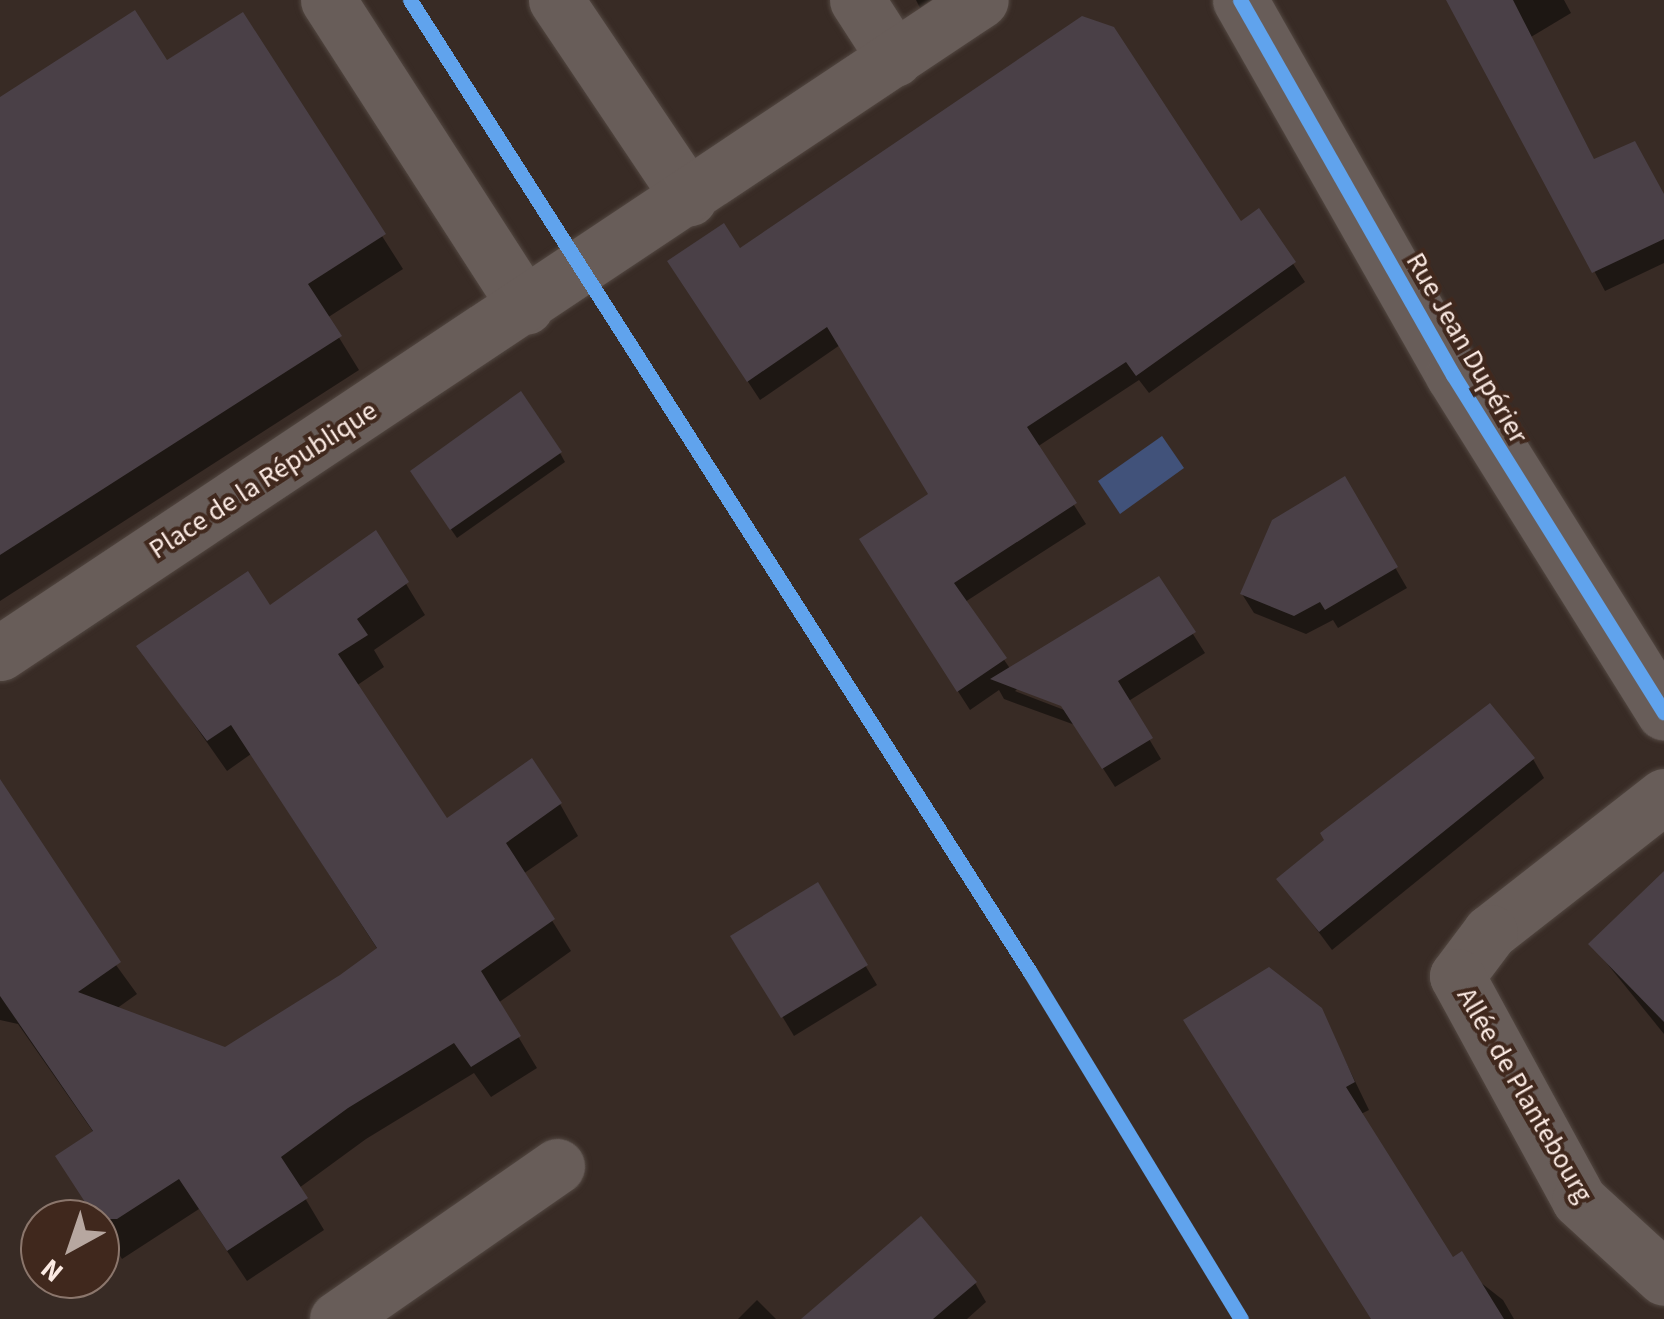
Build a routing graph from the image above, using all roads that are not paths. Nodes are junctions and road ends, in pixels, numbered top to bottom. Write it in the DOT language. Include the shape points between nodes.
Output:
graph roads {
  1 [pos="328,0"];
  2 [pos="556,0"];
  3 [pos="857,0"];
  4 [pos="980,0"];
  5 [pos="1240,0"];
  6 [pos="895,59"];
  7 [pos="690,198"];
  8 [pos="526,307"];
  9 [pos="0,653"];
  10 [pos="1664,712"];
  11 [pos="1664,796"];
  12 [pos="557,1166"];
  13 [pos="1664,1278"];
  14 [pos="338,1319"];
  1 -- 8 [label="street"];
  2 -- 7 [label="street"];
  3 -- 6 [label="street"];
  4 -- 6 [label="street, Place de la République"];
  5 -- 10 [label="street, Rue Jean Dupérier" via="1453,374"];
  6 -- 7 [label="street, Place de la République"];
  7 -- 8 [label="street, Place de la République"];
  8 -- 9 [label="street, Place de la République"];
  11 -- 13 [label="street, Allée de Plantebourg" via="1490,932 1457,976 1579,1200"];
  12 -- 14 [label="street"];
}
